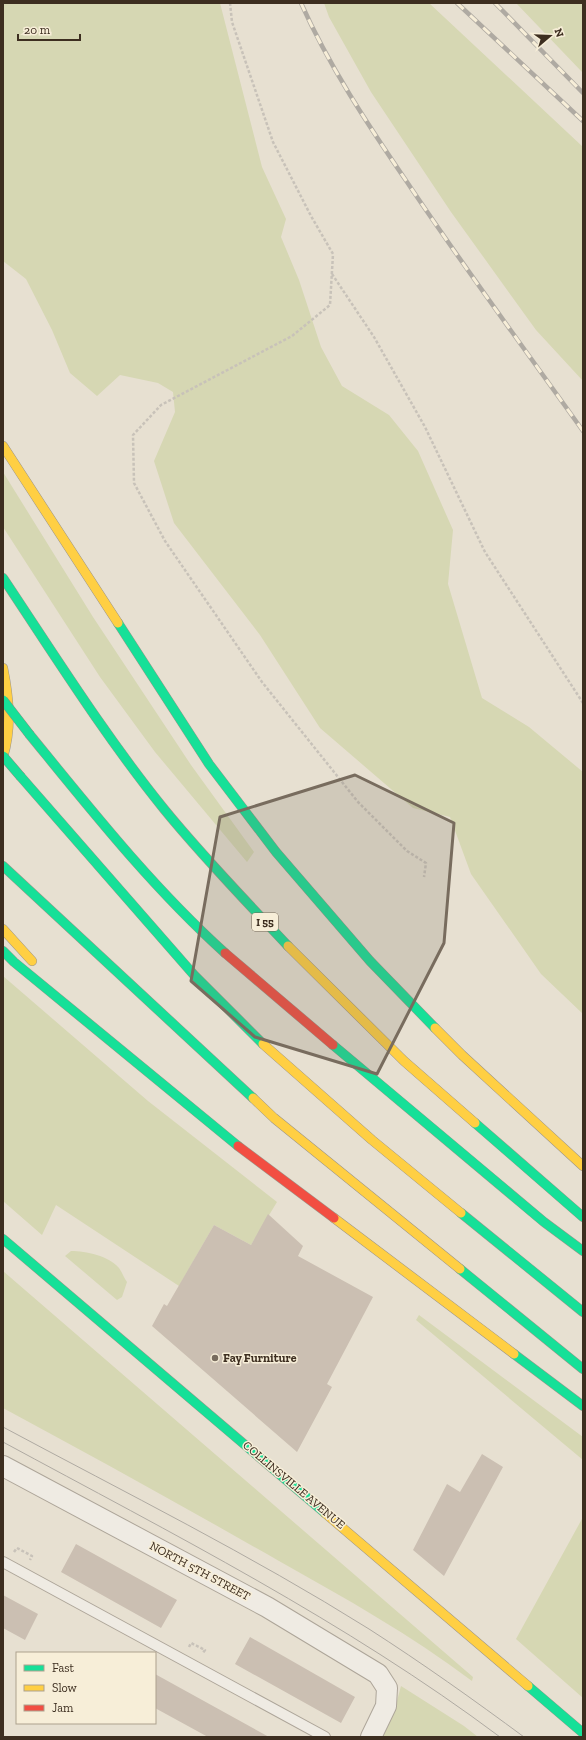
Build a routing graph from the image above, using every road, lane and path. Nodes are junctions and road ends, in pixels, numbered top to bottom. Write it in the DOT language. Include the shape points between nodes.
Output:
graph roads {
  1 [pos="230,3"];
  2 [pos="332,274"];
  3 [pos="3,446"];
  4 [pos="3,578"];
  5 [pos="3,668"];
  6 [pos="3,700"];
  7 [pos="583,703"];
  8 [pos="3,756"];
  9 [pos="3,866"];
  10 [pos="424,876"];
  11 [pos="3,929"];
  12 [pos="3,951"];
  13 [pos="38,967"];
  14 [pos="49,978"];
  15 [pos="101,1032"];
  16 [pos="583,1166"];
  17 [pos="583,1217"];
  18 [pos="3,1239"];
  19 [pos="583,1251"];
  20 [pos="583,1312"];
  21 [pos="583,1369"];
  22 [pos="583,1406"];
  23 [pos="3,1466"];
  24 [pos="3,1562"];
  25 [pos="583,1733"];
  26 [pos="325,1737"];
  27 [pos="371,1737"];
  1 -- 2 [label="path" via="232,22 273,142 333,254"];
  2 -- 7 [label="path" via="374,337 425,427 485,552"];
  2 -- 10 [label="path" via="330,305 318,317 292,336 161,405 133,435 134,483 165,541 262,682 358,802 407,851 426,863"];
  3 -- 16 [label="main road" via="209,764 276,852 370,961 462,1055"];
  4 -- 17 [label="main road, I 55" via="97,718 164,809 224,878 291,949 404,1061"];
  5 -- 8 [label="main road" via="10,724"];
  6 -- 19 [label="main road, bridge" via="108,831 210,939 260,984 544,1222"];
  8 -- 20 [label="main road, bridge" via="194,975 278,1059 372,1140"];
  9 -- 21 [label="main road" via="274,1118"];
  11 -- 13 [label="main road"];
  12 -- 15 [label="main road"];
  14 -- 15 [label="main road"];
  15 -- 22 [label="main road" via="234,1143"];
  18 -- 25 [label="main road, COLLINSVILLE AVENUE"];
  23 -- 27 [label="street, NORTH 5TH STREET" via="267,1606 378,1674 387,1688 386,1706"];
  24 -- 26 [label="lane"];
}
